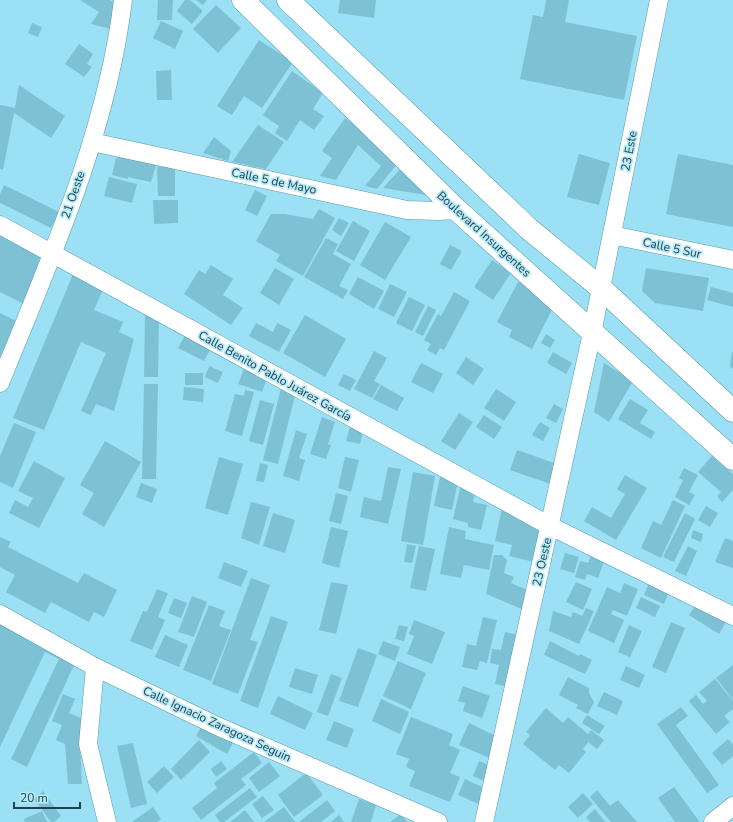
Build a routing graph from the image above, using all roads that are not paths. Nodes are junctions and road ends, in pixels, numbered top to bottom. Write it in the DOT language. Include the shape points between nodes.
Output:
graph roads {
  1 [pos="123,0"];
  2 [pos="243,0"];
  3 [pos="288,0"];
  4 [pos="660,0"];
  5 [pos="92,142"];
  6 [pos="456,210"];
  7 [pos="0,225"];
  8 [pos="612,235"];
  9 [pos="52,254"];
  10 [pos="733,260"];
  11 [pos="600,295"];
  12 [pos="592,333"];
  13 [pos="0,383"];
  14 [pos="733,411"];
  15 [pos="733,459"];
  16 [pos="550,526"];
  17 [pos="0,614"];
  18 [pos="733,616"];
  19 [pos="96,668"];
  20 [pos="733,806"];
  21 [pos="107,822"];
  22 [pos="438,822"];
  23 [pos="484,822"];
  24 [pos="713,822"];
  1 -- 5 [label="street, 21 Oeste" via="118,42"];
  2 -- 6 [label="main road, Boulevard Insurgentes"];
  3 -- 11 [label="main road"];
  4 -- 8 [label="street, 23 Este"];
  5 -- 6 [label="street, Calle 5 de Mayo" via="407,210"];
  5 -- 9 [label="street, 21 Oeste"];
  6 -- 12 [label="main road, Boulevard Insurgentes"];
  7 -- 9 [label="street, Calle Benito Pablo Juárez García"];
  8 -- 10 [label="street, Calle 5 Sur"];
  8 -- 11 [label="street, 23 Este"];
  9 -- 13 [label="street, 21 Oeste"];
  9 -- 16 [label="street, Calle Benito Pablo Juárez García"];
  11 -- 12 [label="street, 23 Oeste"];
  11 -- 14 [label="main road"];
  12 -- 15 [label="main road, Boulevard Insurgentes"];
  12 -- 16 [label="street, 23 Oeste"];
  16 -- 18 [label="street, Calle Benito Pablo Juárez García"];
  16 -- 23 [label="street, 23 Oeste"];
  17 -- 19 [label="street, Calle Ignacio Zaragoza Seguin"];
  19 -- 21 [label="street" via="88,744"];
  19 -- 22 [label="street, Calle Ignacio Zaragoza Seguin" via="217,726"];
  20 -- 24 [label="street"];
}
